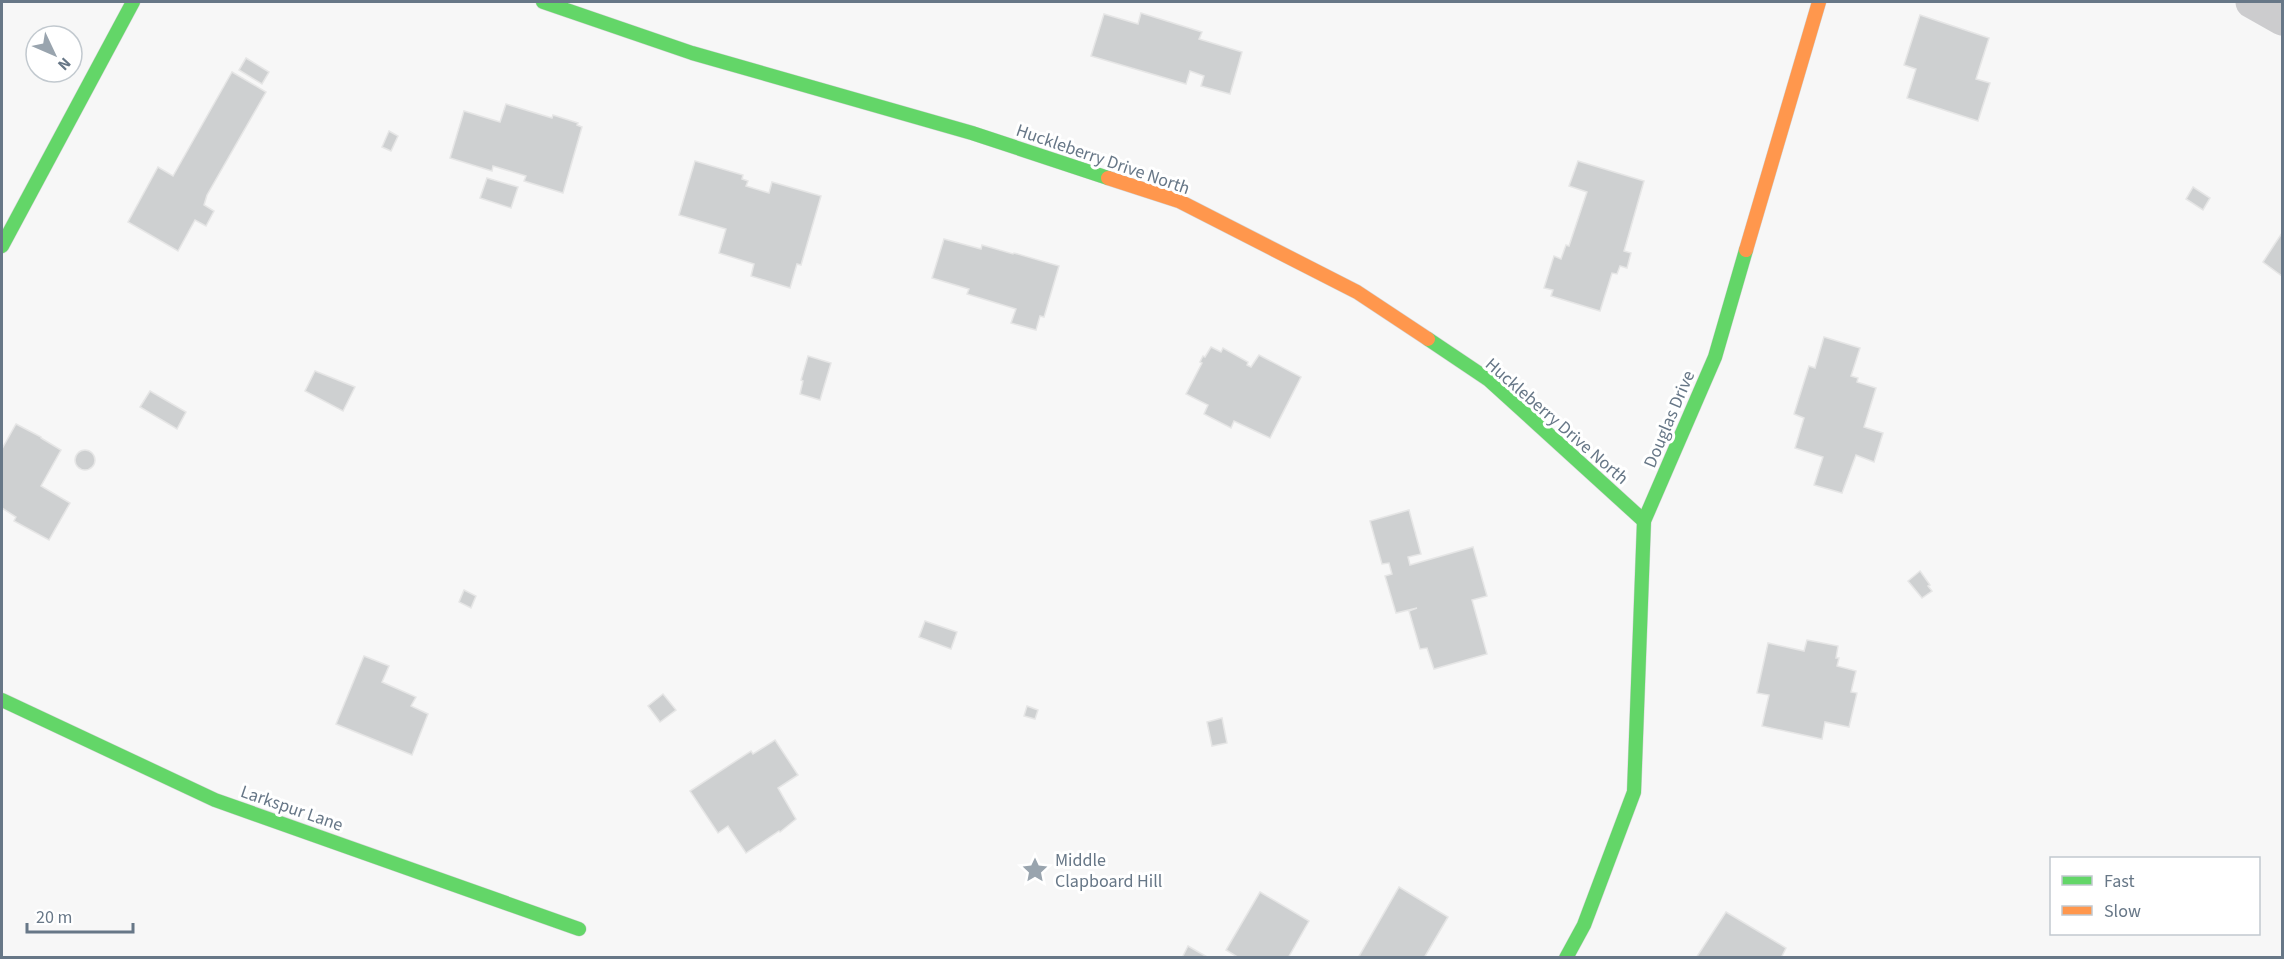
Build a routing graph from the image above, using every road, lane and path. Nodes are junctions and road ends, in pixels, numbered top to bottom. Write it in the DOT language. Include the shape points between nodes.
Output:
graph roads {
  1 [pos="133,2"];
  2 [pos="543,2"];
  3 [pos="1819,2"];
  4 [pos="2253,2"];
  5 [pos="2283,19"];
  6 [pos="2,246"];
  7 [pos="1644,521"];
  8 [pos="2,700"];
  9 [pos="579,929"];
  10 [pos="1566,957"];
  1 -- 6 [label="street"];
  2 -- 7 [label="street, Huckleberry Drive North" via="692,53 972,134 1179,201 1357,292 1489,380"];
  3 -- 7 [label="street, Douglas Drive" via="1715,357"];
  4 -- 5 [label="street"];
  7 -- 10 [label="street, Douglas Drive" via="1634,792 1584,925"];
  8 -- 9 [label="street, Larkspur Lane" via="215,800"];
}
